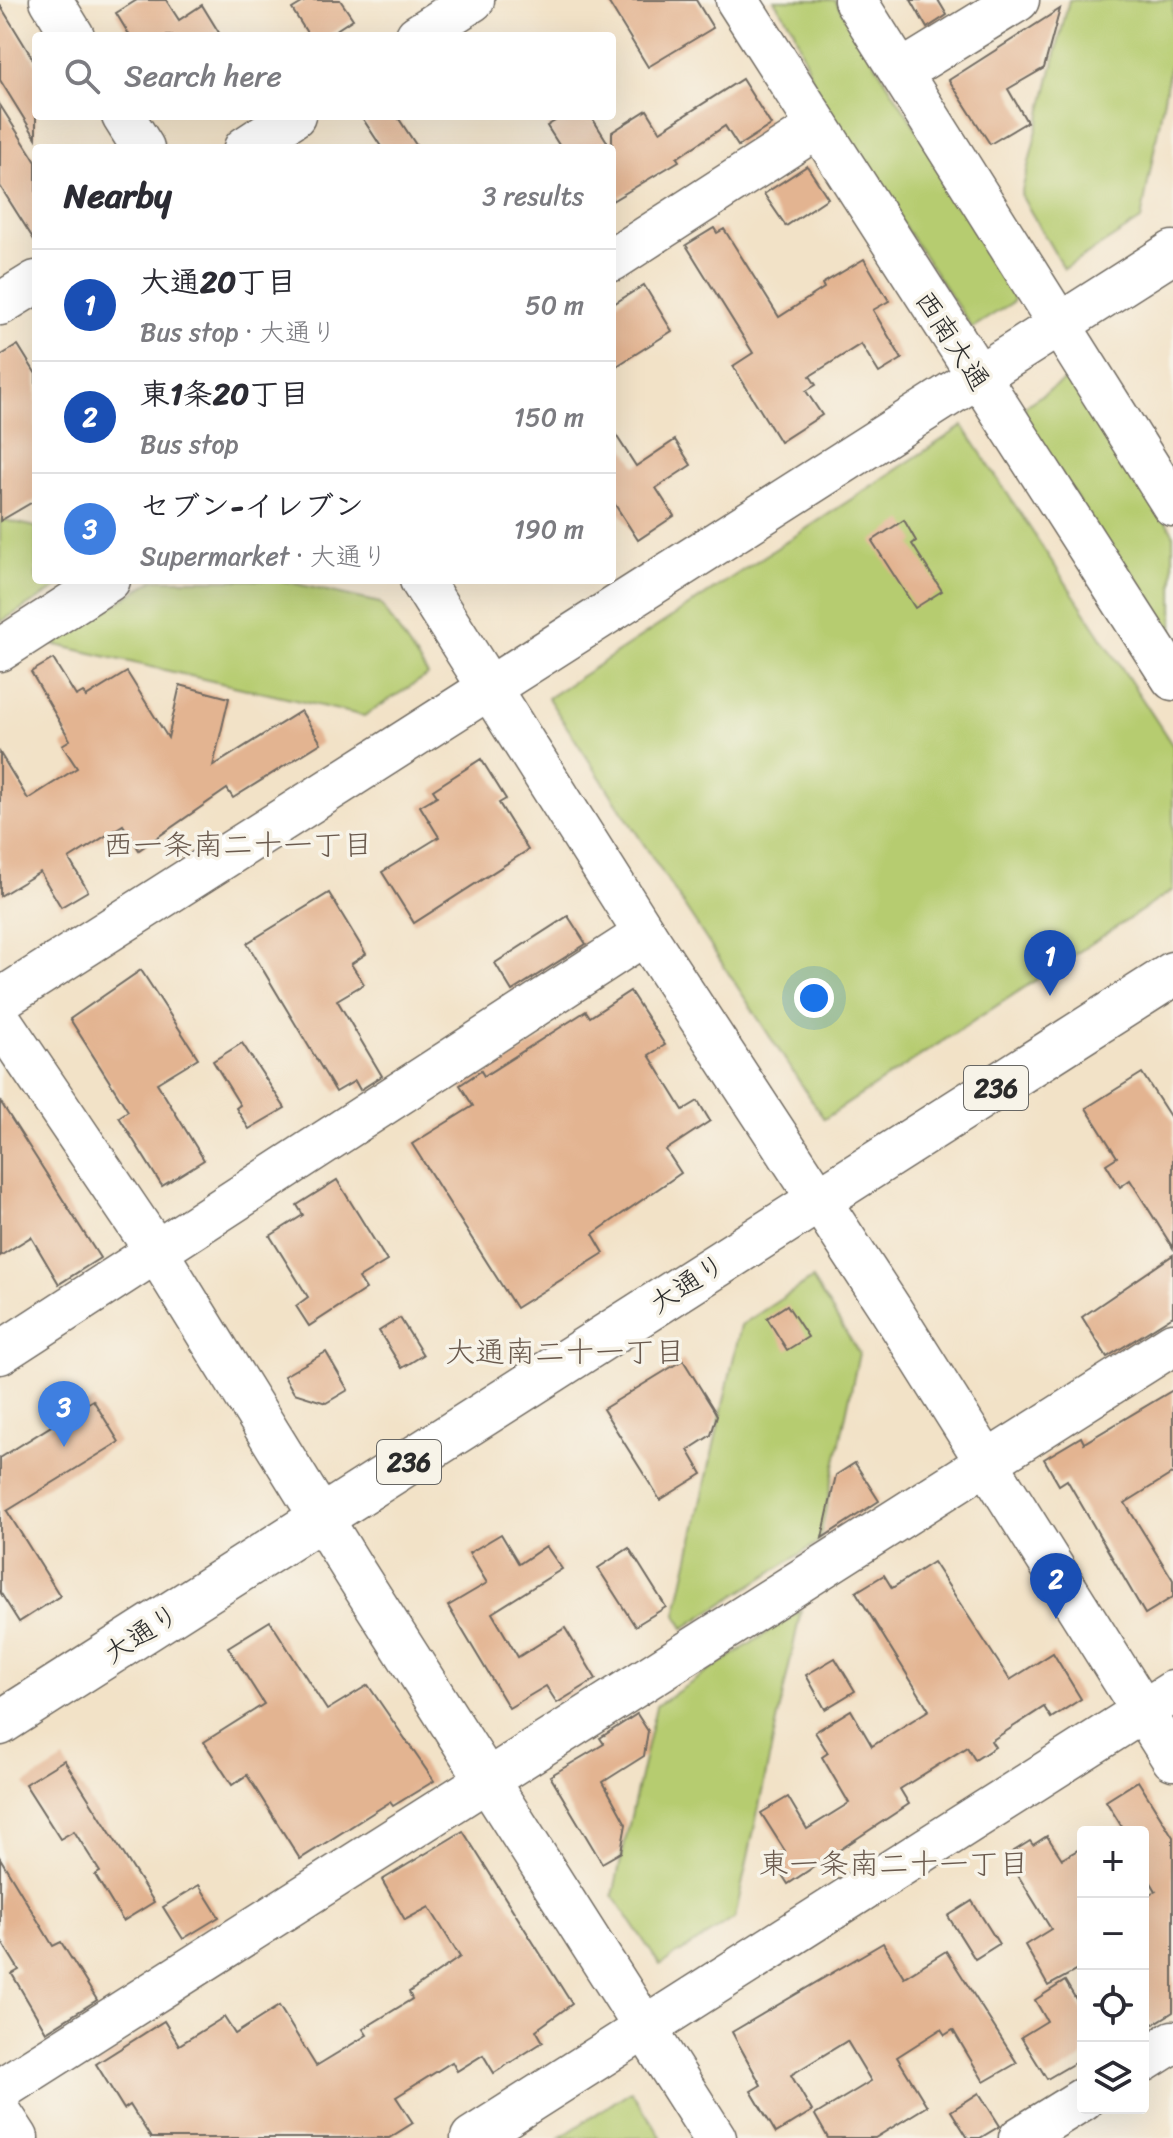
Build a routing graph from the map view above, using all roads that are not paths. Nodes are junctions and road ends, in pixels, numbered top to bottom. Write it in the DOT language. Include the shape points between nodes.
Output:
graph roads {
  1 [pos="51,0"];
  2 [pos="473,0"];
  3 [pos="737,0"];
  4 [pos="855,0"];
  5 [pos="1018,0"];
  6 [pos="71,32"];
  7 [pos="423,32"];
  8 [pos="901,72"];
  9 [pos="126,120"];
  10 [pos="288,120"];
  11 [pos="818,127"];
  12 [pos="140,144"];
  13 [pos="251,144"];
  14 [pos="1173,252"];
  15 [pos="616,257"];
  16 [pos="32,284"];
  17 [pos="0,304"];
  18 [pos="1061,324"];
  19 [pos="977,377"];
  20 [pos="1173,505"];
  21 [pos="103,584"];
  22 [pos="424,584"];
  23 [pos="0,650"];
  24 [pos="1173,679"];
  25 [pos="489,688"];
  26 [pos="645,934"];
  27 [pos="1173,974"];
  28 [pos="0,1000"];
  29 [pos="0,1020"];
  30 [pos="818,1201"];
  31 [pos="156,1251"];
  32 [pos="1173,1344"];
  33 [pos="0,1353"];
  34 [pos="985,1463"];
  35 [pos="321,1518"];
  36 [pos="1158,1702"];
  37 [pos="0,1723"];
  38 [pos="1173,1759"];
  39 [pos="486,1782"];
  40 [pos="643,2028"];
  41 [pos="1173,2042"];
  42 [pos="1149,2057"];
  43 [pos="0,2090"];
  44 [pos="1077,2103"];
  45 [pos="0,2112"];
  46 [pos="17,2138"];
  47 [pos="472,2138"];
  48 [pos="715,2138"];
  49 [pos="1020,2138"];
  1 -- 6 [label="street"];
  2 -- 7 [label="street"];
  3 -- 11 [label="street, 西南大通"];
  4 -- 8 [label="street"];
  5 -- 8 [label="street"];
  8 -- 18 [label="street"];
  9 -- 12 [label="street"];
  10 -- 13 [label="street"];
  11 -- 15 [label="street"];
  11 -- 19 [label="street, 西南大通"];
  14 -- 18 [label="street"];
  16 -- 17 [label="street"];
  18 -- 19 [label="street"];
  18 -- 20 [label="street"];
  19 -- 24 [label="street, 西南大通"];
  19 -- 25 [label="street"];
  21 -- 23 [label="street"];
  22 -- 25 [label="street"];
  25 -- 26 [label="street"];
  25 -- 28 [label="street"];
  26 -- 30 [label="street"];
  26 -- 31 [label="street"];
  27 -- 30 [label="highway, 大通り / 236"];
  29 -- 31 [label="street"];
  30 -- 34 [label="street"];
  30 -- 35 [label="highway, 大通り / 236"];
  31 -- 33 [label="street"];
  31 -- 35 [label="street"];
  32 -- 34 [label="street"];
  34 -- 36 [label="street"];
  34 -- 39 [label="street"];
  35 -- 37 [label="highway, 大通り / 236"];
  35 -- 39 [label="street"];
  36 -- 38 [label="street"];
  36 -- 40 [label="street"];
  39 -- 40 [label="street"];
  39 -- 43 [label="street"];
  40 -- 47 [label="street"];
  40 -- 48 [label="street"];
  41 -- 42 [label="street"];
  44 -- 49 [label="street"];
  45 -- 46 [label="street"];
}
